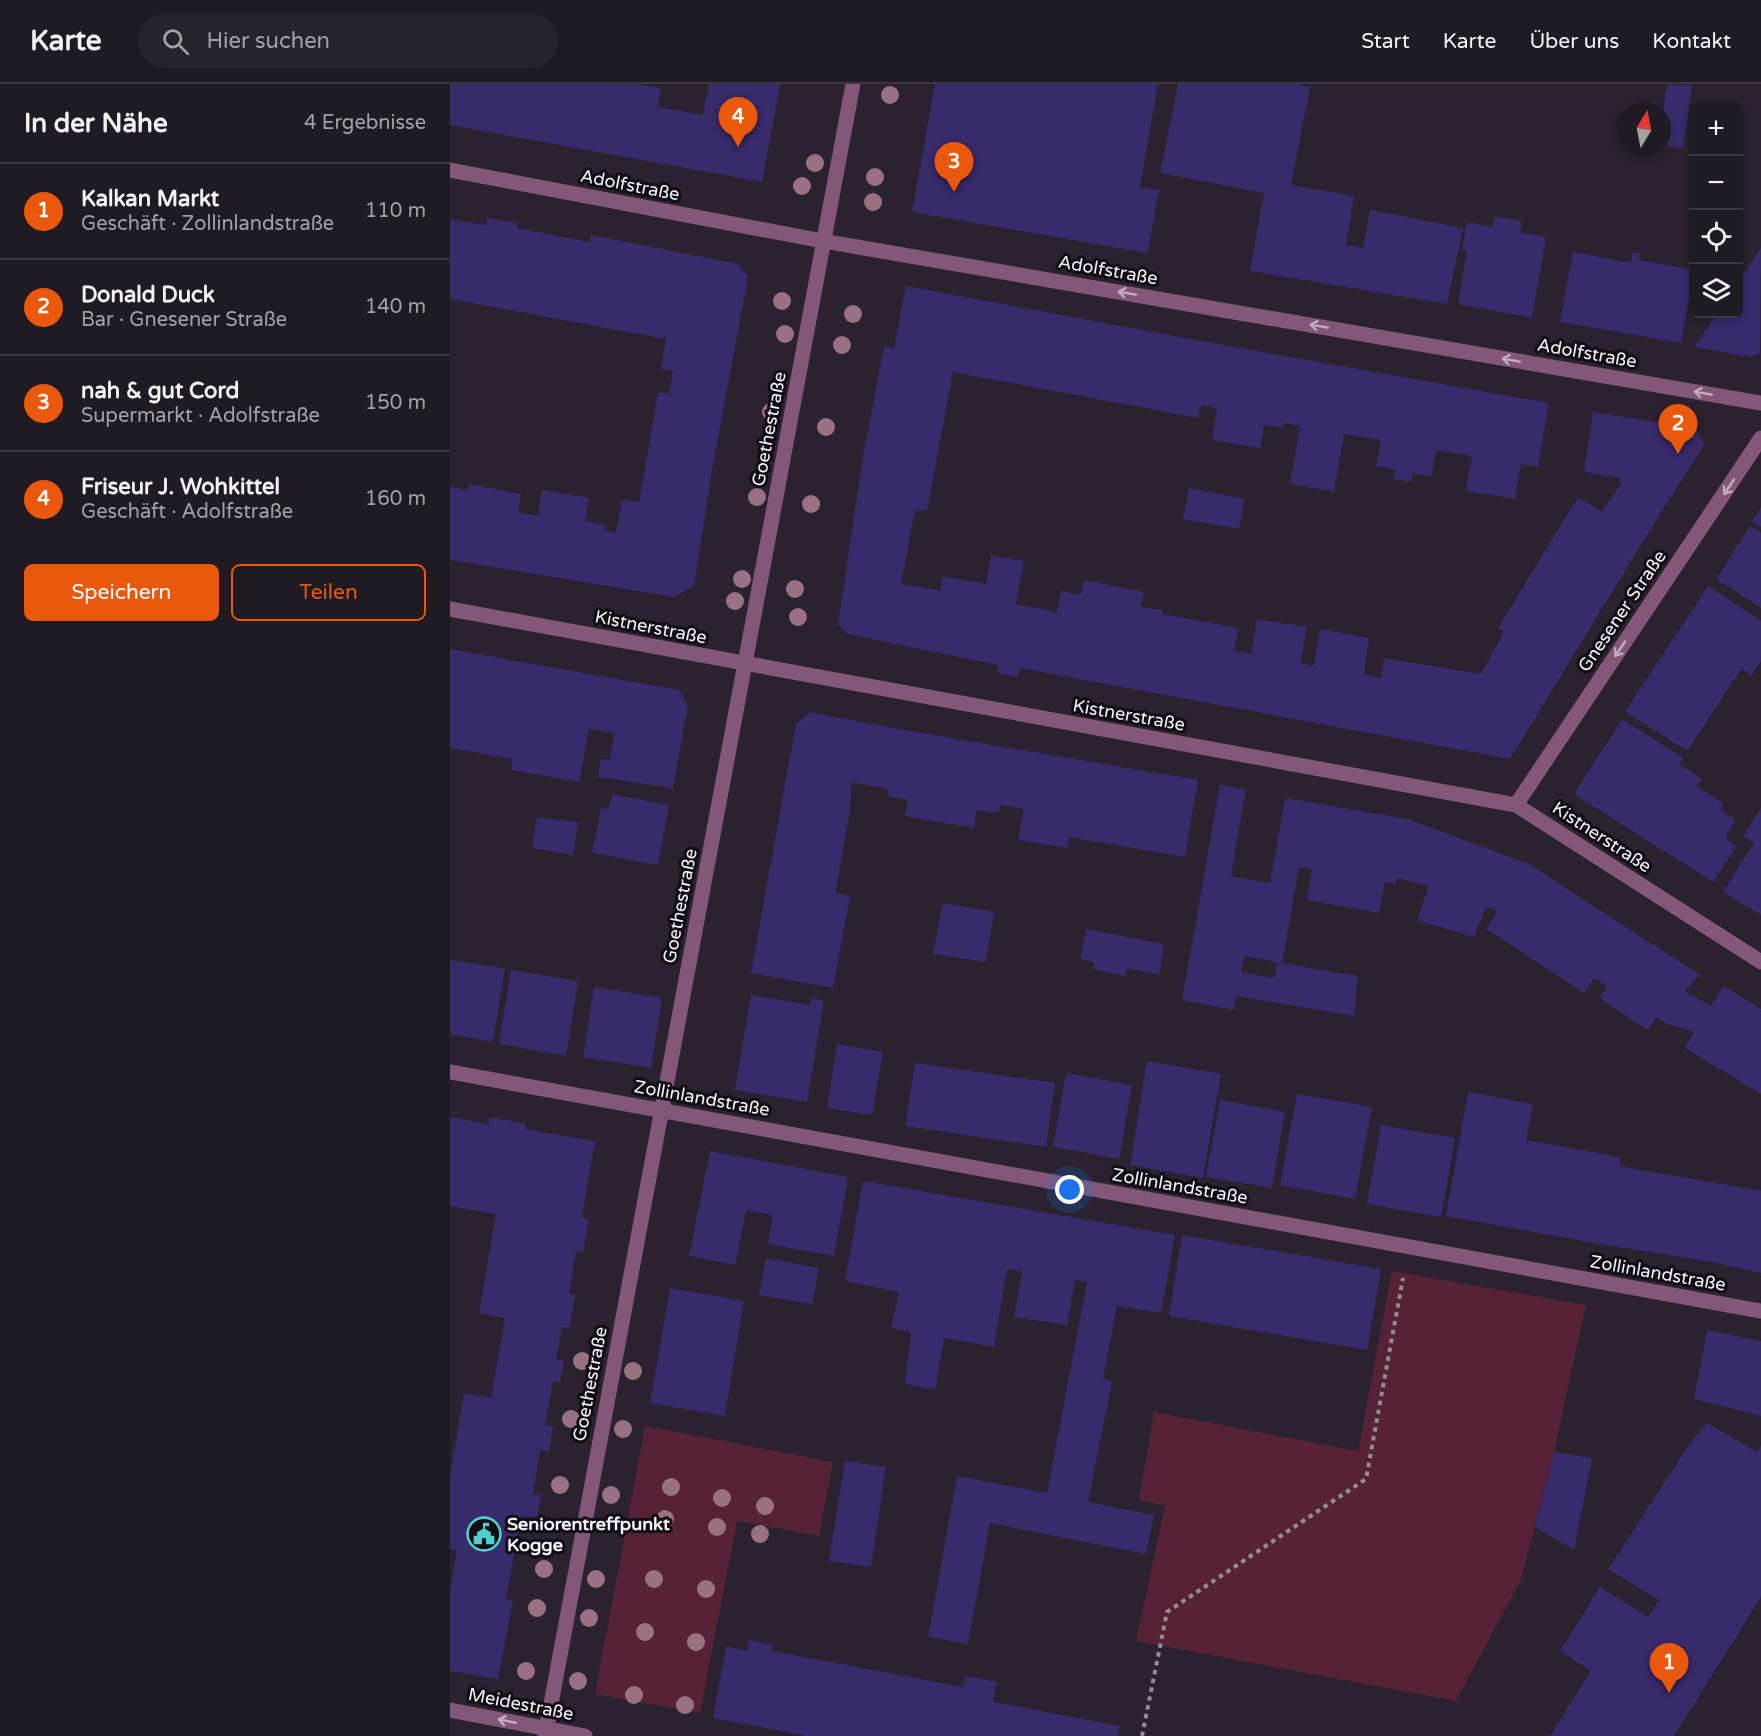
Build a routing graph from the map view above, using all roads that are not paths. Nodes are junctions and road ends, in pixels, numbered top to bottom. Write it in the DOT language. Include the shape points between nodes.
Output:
graph roads {
  1 [pos="853,84"];
  2 [pos="450,170"];
  3 [pos="823,241"];
  4 [pos="1761,403"];
  5 [pos="1761,438"];
  6 [pos="450,609"];
  7 [pos="745,665"];
  8 [pos="1516,805"];
  9 [pos="1761,962"];
  10 [pos="450,1072"];
  11 [pos="662,1110"];
  12 [pos="1761,1311"];
  13 [pos="450,1710"];
  14 [pos="545,1732"];
  15 [pos="585,1736"];
  1 -- 3 [label="street, Goethestraße"];
  2 -- 3 [label="street, Adolfstraße"];
  4 -- 3 [label="street, Adolfstraße, one-way"];
  3 -- 7 [label="street, Goethestraße"];
  5 -- 8 [label="street, Gnesener Straße, one-way"];
  6 -- 7 [label="street, Kistnerstraße"];
  7 -- 8 [label="street, Kistnerstraße"];
  7 -- 11 [label="street, Goethestraße"];
  8 -- 9 [label="street, Kistnerstraße"];
  10 -- 11 [label="street, Zollinlandstraße"];
  11 -- 12 [label="street, Zollinlandstraße"];
  11 -- 14 [label="street, Goethestraße"];
  14 -- 13 [label="street, Meidestraße, one-way"];
  14 -- 15 [label="street, Meidestraße"];
}
